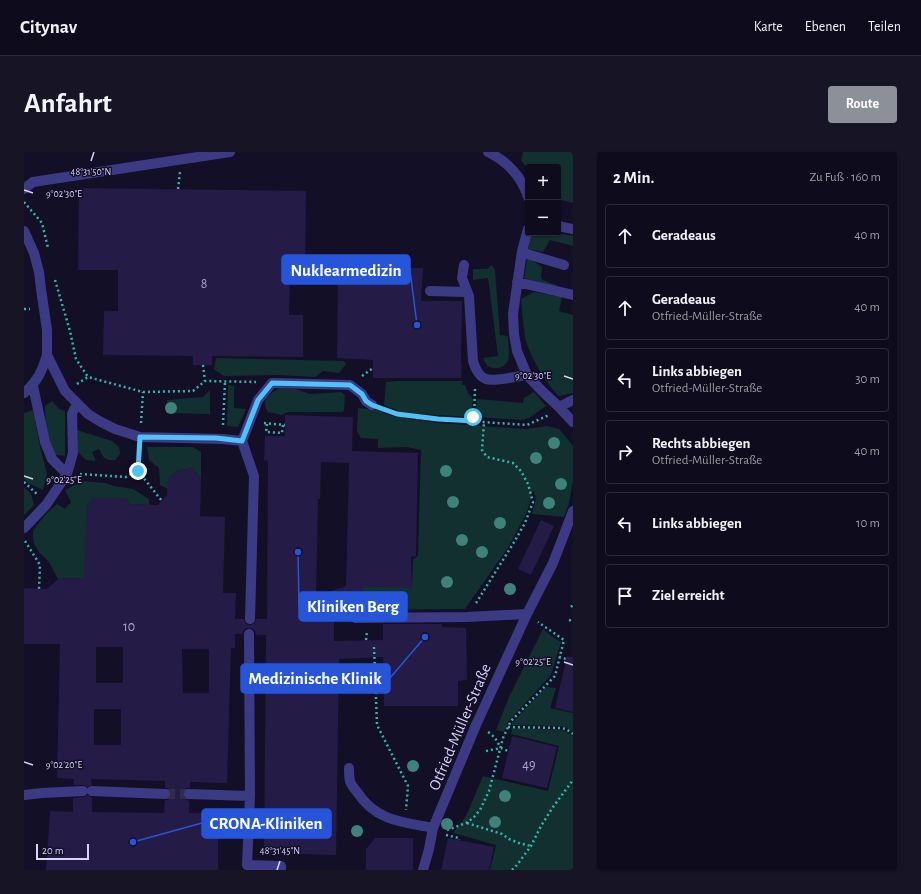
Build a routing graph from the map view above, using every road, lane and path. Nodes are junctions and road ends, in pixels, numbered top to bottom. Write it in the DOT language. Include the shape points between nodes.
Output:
graph roads {
  1 [pos="230,152"];
  2 [pos="488,152"];
  3 [pos="182,155"];
  4 [pos="525,188"];
  5 [pos="24,189"];
  6 [pos="24,202"];
  7 [pos="561,227"];
  8 [pos="573,229"];
  9 [pos="24,231"];
  10 [pos="526,236"];
  11 [pos="522,251"];
  12 [pos="49,253"];
  13 [pos="464,265"];
  14 [pos="564,265"];
  15 [pos="54,275"];
  16 [pos="517,282"];
  17 [pos="430,291"];
  18 [pos="467,292"];
  19 [pos="573,295"];
  20 [pos="48,355"];
  21 [pos="203,365"];
  22 [pos="527,375"];
  23 [pos="88,377"];
  24 [pos="205,381"];
  25 [pos="225,382"];
  26 [pos="272,383"];
  27 [pos="32,386"];
  28 [pos="66,391"];
  29 [pos="143,392"];
  30 [pos="24,393"];
  31 [pos="475,395"];
  32 [pos="573,400"];
  33 [pos="77,403"];
  34 [pos="372,405"];
  35 [pos="559,407"];
  36 [pos="474,421"];
  37 [pos="484,422"];
  38 [pos="573,422"];
  39 [pos="267,424"];
  40 [pos="272,424"];
  41 [pos="140,437"];
  42 [pos="223,439"];
  43 [pos="242,441"];
  44 [pos="138,471"];
  45 [pos="67,474"];
  46 [pos="162,500"];
  47 [pos="573,511"];
  48 [pos="24,528"];
  49 [pos="24,539"];
  50 [pos="39,589"];
  51 [pos="527,614"];
  52 [pos="467,617"];
  53 [pos="355,618"];
  54 [pos="250,619"];
  55 [pos="569,620"];
  56 [pos="573,621"];
  57 [pos="249,634"];
  58 [pos="374,648"];
  59 [pos="559,657"];
  60 [pos="566,659"];
  61 [pos="476,725"];
  62 [pos="508,727"];
  63 [pos="573,734"];
  64 [pos="501,748"];
  65 [pos="486,751"];
  66 [pos="508,751"];
  67 [pos="349,768"];
  68 [pos="573,780"];
  69 [pos="165,794"];
  70 [pos="190,794"];
  71 [pos="24,795"];
  72 [pos="250,796"];
  73 [pos="405,823"];
  74 [pos="466,823"];
  75 [pos="438,829"];
  76 [pos="446,835"];
  77 [pos="459,840"];
  78 [pos="531,846"];
  79 [pos="281,870"];
  80 [pos="423,870"];
  81 [pos="512,870"];
  1 -- 3 [label="street"];
  2 -- 4 [label="street" via="508,165"];
  3 -- 5 [label="street" via="33,182"];
  6 -- 12 [label="path" via="42,223"];
  7 -- 8 [label="street"];
  9 -- 20 [label="street" via="39,272"];
  10 -- 11 [label="street"];
  11 -- 14 [label="street"];
  11 -- 16 [label="street"];
  13 -- 18 [label="street" via="462,278"];
  15 -- 23 [label="path" via="76,359"];
  16 -- 19 [label="street"];
  16 -- 22 [label="street" via="513,314 514,334 517,351"];
  17 -- 18 [label="street"];
  18 -- 22 [label="street" via="476,371 485,379"];
  20 -- 27 [label="street" via="42,371"];
  20 -- 28 [label="street"];
  21 -- 24 [label="path"];
  22 -- 35 [label="street"];
  23 -- 28 [label="path"];
  23 -- 29 [label="path"];
  24 -- 25 [label="path"];
  24 -- 29 [label="path" via="194,391"];
  25 -- 26 [label="path"];
  25 -- 42 [label="path"];
  26 -- 34 [label="street" via="350,385"];
  26 -- 43 [label="street" via="258,400"];
  27 -- 30 [label="street"];
  27 -- 45 [label="street" via="45,442 52,459"];
  28 -- 33 [label="street"];
  29 -- 41 [label="path"];
  31 -- 36 [label="path"];
  32 -- 35 [label="street"];
  33 -- 41 [label="street" via="101,422"];
  33 -- 45 [label="street" via="72,414 73,452"];
  34 -- 36 [label="path" via="397,414"];
  35 -- 37 [label="path" via="550,415 528,425"];
  35 -- 38 [label="street"];
  36 -- 37 [label="path"];
  37 -- 52 [label="path" via="482,450 487,457 513,463 521,471 533,502 513,544"];
  39 -- 40 [label="path" via="266,432 282,433 284,425"];
  41 -- 42 [label="street"];
  41 -- 44 [label="path"];
  42 -- 43 [label="street"];
  43 -- 54 [label="street" via="254,476"];
  44 -- 45 [label="path" via="126,477"];
  44 -- 46 [label="path"];
  45 -- 48 [label="street" via="46,505"];
  47 -- 51 [label="street, Otfried-Müller-Straße" via="553,563"];
  49 -- 50 [label="path" via="40,565"];
  51 -- 52 [label="street"];
  51 -- 59 [label="path" via="564,640"];
  51 -- 61 [label="street, Otfried-Müller-Straße"];
  52 -- 53 [label="street"];
  55 -- 56 [label="path"];
  57 -- 72 [label="street"];
  58 -- 73 [label="path" via="377,724 408,786"];
  59 -- 60 [label="path"];
  59 -- 62 [label="path" via="555,676"];
  61 -- 64 [label="path" via="493,736"];
  61 -- 75 [label="street, Otfried-Müller-Straße"];
  62 -- 63 [label="path" via="560,728"];
  62 -- 64 [label="path"];
  64 -- 65 [label="path"];
  64 -- 66 [label="path"];
  64 -- 74 [label="path" via="484,802 474,817"];
  67 -- 73 [label="street" via="350,782 370,808"];
  68 -- 78 [label="path" via="553,807"];
  69 -- 71 [label="street" via="87,791"];
  70 -- 72 [label="street"];
  72 -- 79 [label="street" via="247,865 281,866"];
  73 -- 75 [label="street"];
  74 -- 75 [label="path" via="451,829"];
  74 -- 78 [label="path"];
  75 -- 80 [label="street, Otfried-Müller-Straße"];
  76 -- 77 [label="path"];
  78 -- 81 [label="path"];
}
